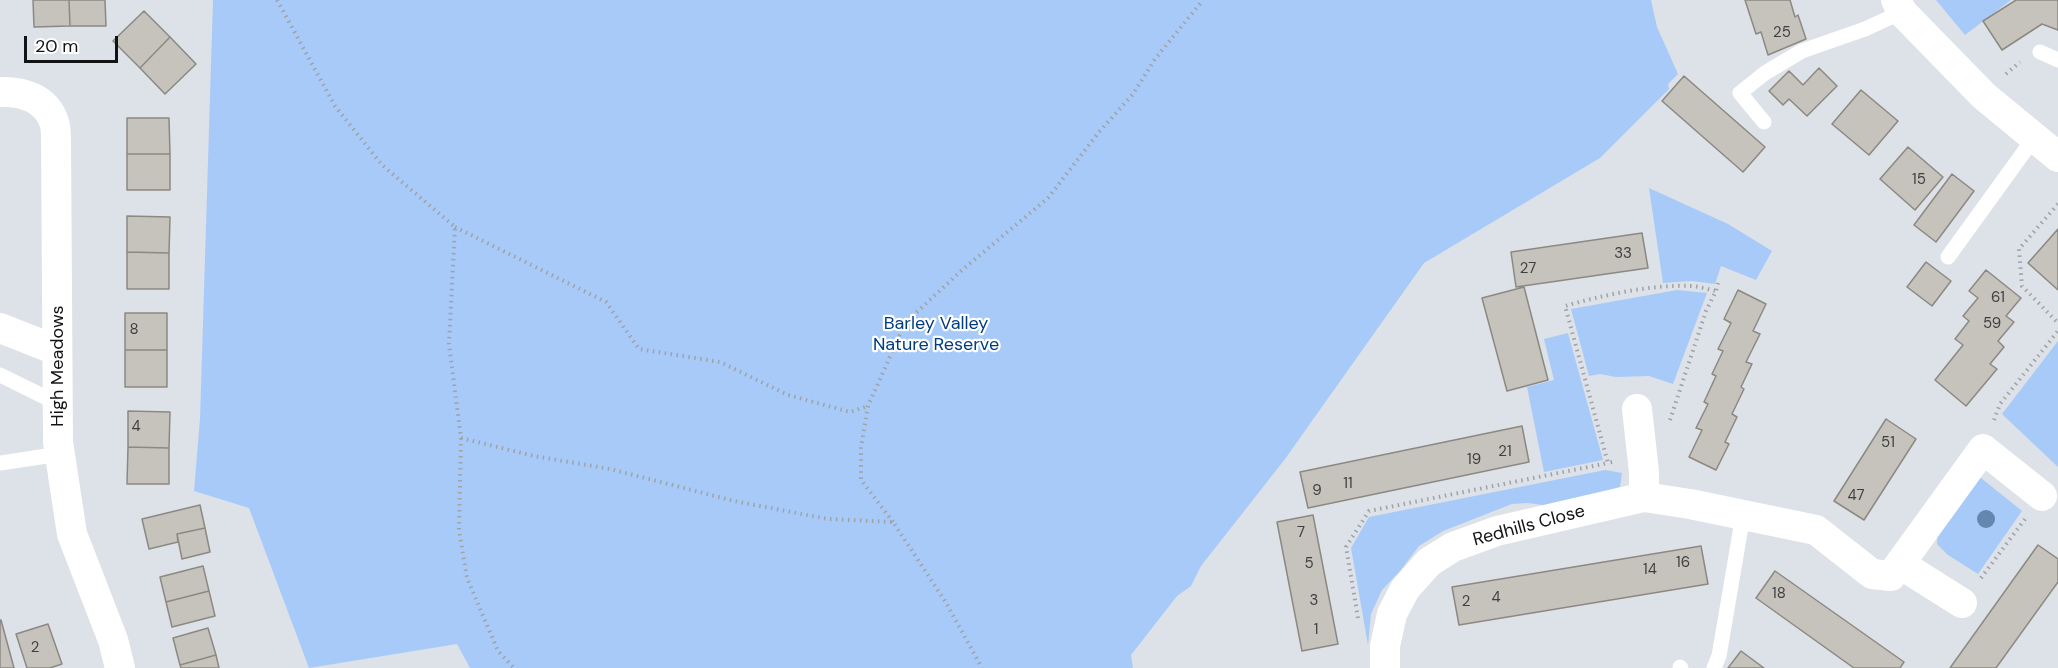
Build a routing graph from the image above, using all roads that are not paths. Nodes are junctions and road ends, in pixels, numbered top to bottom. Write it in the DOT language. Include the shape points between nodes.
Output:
graph roads {
  1 [pos="1899,6"];
  2 [pos="2040,52"];
  3 [pos="2058,60"];
  4 [pos="0,92"];
  5 [pos="1764,122"];
  6 [pos="2034,138"];
  7 [pos="2058,157"];
  8 [pos="1948,257"];
  9 [pos="0,328"];
  10 [pos="56,350"];
  11 [pos="0,375"];
  12 [pos="57,403"];
  13 [pos="1637,409"];
  14 [pos="60,454"];
  15 [pos="0,463"];
  16 [pos="2042,496"];
  17 [pos="1644,497"];
  18 [pos="1743,516"];
  19 [pos="1900,564"];
  20 [pos="1962,603"];
  21 [pos="120,668"];
  22 [pos="1385,668"];
  23 [pos="1714,668"];
  1 -- 5 [label="lane" via="1865,29 1802,51 1740,93"];
  1 -- 6 [label="street" via="1984,96"];
  2 -- 3 [label="lane"];
  4 -- 10 [label="street, High Meadows" via="16,91 36,98 54,121"];
  6 -- 7 [label="street"];
  6 -- 8 [label="lane"];
  9 -- 10 [label="street"];
  10 -- 12 [label="street, High Meadows"];
  11 -- 12 [label="lane"];
  12 -- 14 [label="street, High Meadows"];
  13 -- 17 [label="street"];
  14 -- 15 [label="lane"];
  14 -- 21 [label="street, High Meadows" via="72,534"];
  16 -- 19 [label="street" via="1983,449"];
  17 -- 18 [label="street, Redhills Close"];
  17 -- 22 [label="street, Redhills Close" via="1497,531 1453,547 1429,562 1405,589 1392,614"];
  18 -- 19 [label="street, Redhills Close" via="1816,530 1872,574 1891,576"];
  18 -- 23 [label="lane"];
  19 -- 20 [label="street"];
}
